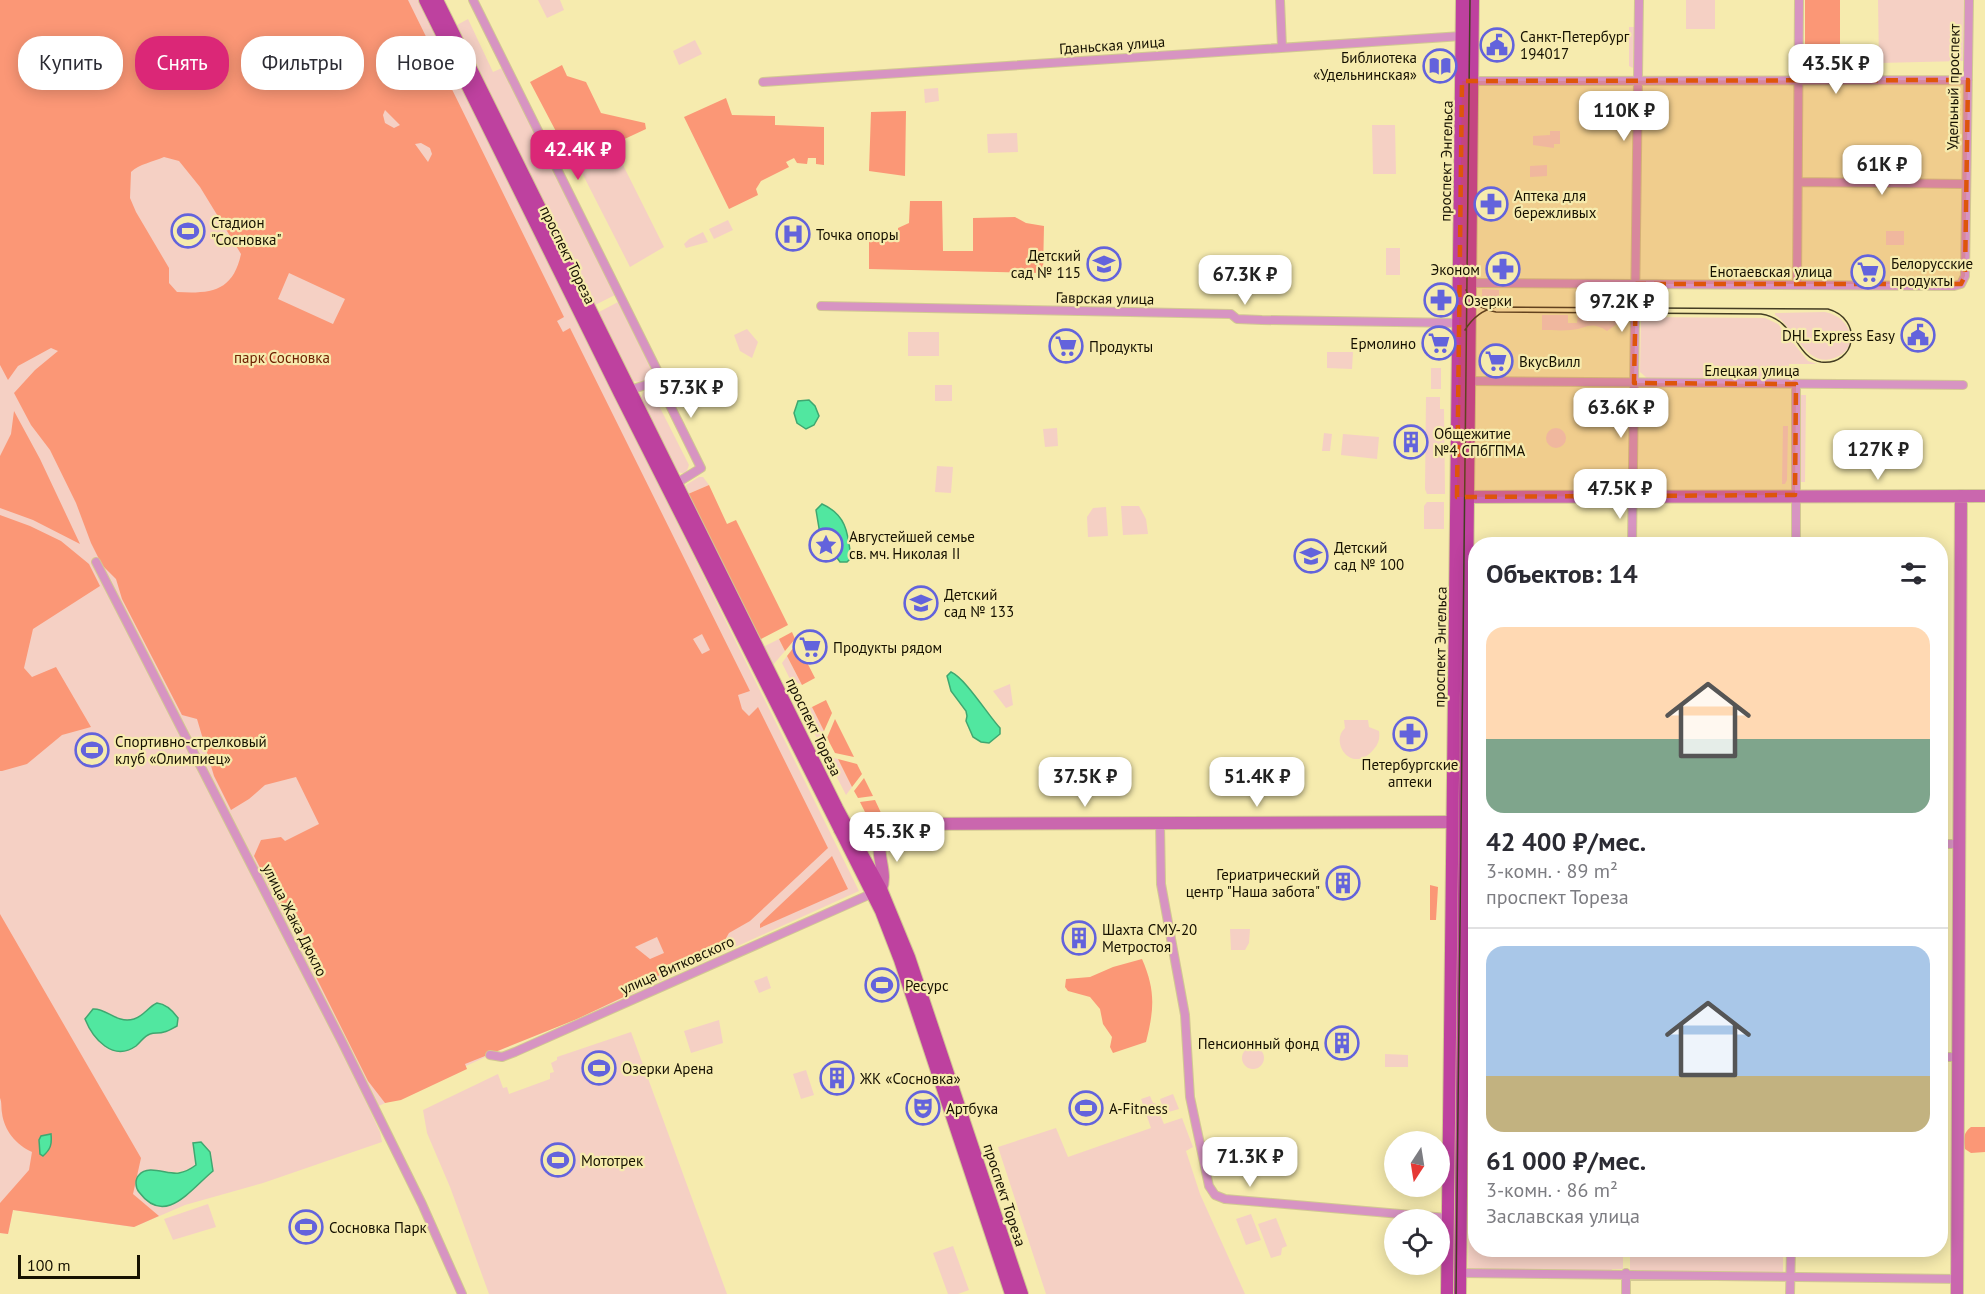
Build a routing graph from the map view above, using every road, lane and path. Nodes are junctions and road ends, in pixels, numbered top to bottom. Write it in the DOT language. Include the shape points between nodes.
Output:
graph roads {
  1 [pos="425,0"];
  2 [pos="437,0"];
  3 [pos="473,0"];
  4 [pos="1280,0"];
  5 [pos="1462,0"];
  6 [pos="1473,0"];
  7 [pos="1639,0"];
  8 [pos="1799,0"];
  9 [pos="1969,0"];
  10 [pos="1462,36"];
  11 [pos="1282,48"];
  12 [pos="1968,80"];
  13 [pos="1467,81"];
  14 [pos="1638,81"];
  15 [pos="1798,81"];
  16 [pos="763,82"];
  17 [pos="1798,182"];
  18 [pos="1966,184"];
  19 [pos="1963,282"];
  20 [pos="1469,283"];
  21 [pos="1636,284"];
  22 [pos="1797,285"];
  23 [pos="821,306"];
  24 [pos="1459,323"];
  25 [pos="658,378"];
  26 [pos="1468,381"];
  27 [pos="1634,383"];
  28 [pos="1796,384"];
  29 [pos="1963,385"];
  30 [pos="625,392"];
  31 [pos="672,486"];
  32 [pos="1795,495"];
  33 [pos="1633,496"];
  34 [pos="1961,496"];
  35 [pos="1985,496"];
  36 [pos="1462,497"];
  37 [pos="1632,537"];
  38 [pos="1796,537"];
  39 [pos="96,562"];
  40 [pos="1459,822"];
  41 [pos="1160,823"];
  42 [pos="901,824"];
  43 [pos="843,828"];
  44 [pos="1948,844"];
  45 [pos="1959,844"];
  46 [pos="877,891"];
  47 [pos="490,1055"];
  48 [pos="1958,1056"];
  49 [pos="1948,1057"];
  50 [pos="1447,1209"];
  51 [pos="1384,1213"];
  52 [pos="1791,1257"];
  53 [pos="1461,1273"];
  54 [pos="1626,1274"];
  55 [pos="1447,1275"];
  56 [pos="1790,1278"];
  57 [pos="1957,1279"];
  58 [pos="462,1294"];
  59 [pos="1011,1294"];
  60 [pos="1022,1294"];
  61 [pos="1447,1294"];
  62 [pos="1460,1294"];
  63 [pos="1626,1294"];
  64 [pos="1790,1294"];
  65 [pos="1957,1294"];
  1 -- 30 [label="main road, проспект Тореза"];
  2 -- 30 [label="main road, проспект Тореза"];
  3 -- 25 [label="street"];
  4 -- 11 [label="street"];
  5 -- 10 [label="main road, проспект Энгельса"];
  6 -- 13 [label="main road, проспект Энгельса"];
  7 -- 14 [label="street"];
  8 -- 15 [label="street"];
  9 -- 12 [label="street, Удельный проспект"];
  10 -- 11 [label="street, Гданьская улица"];
  10 -- 13 [label="main road, проспект Энгельса"];
  11 -- 16 [label="street, Гданьская улица"];
  12 -- 15 [label="street"];
  12 -- 18 [label="street, Удельный проспект"];
  13 -- 14 [label="street"];
  13 -- 20 [label="main road, проспект Энгельса"];
  13 -- 24 [label="main road, проспект Энгельса"];
  14 -- 15 [label="street"];
  14 -- 21 [label="street"];
  15 -- 17 [label="street"];
  17 -- 18 [label="street"];
  17 -- 22 [label="street"];
  18 -- 19 [label="street, Удельный проспект"];
  19 -- 22 [label="street, Енотаевская улица" via="1954,286"];
  20 -- 21 [label="street, Енотаевская улица"];
  20 -- 26 [label="main road, проспект Энгельса"];
  21 -- 22 [label="street, Енотаевская улица"];
  21 -- 27 [label="street"];
  23 -- 24 [label="street, Гаврская улица"];
  24 -- 36 [label="main road, проспект Энгельса"];
  25 -- 30 [label="street"];
  25 -- 31 [label="street" via="701,468"];
  26 -- 27 [label="street, Елецкая улица"];
  26 -- 36 [label="main road, проспект Энгельса"];
  27 -- 28 [label="street, Елецкая улица"];
  27 -- 33 [label="street"];
  28 -- 29 [label="street, Елецкая улица"];
  28 -- 32 [label="street"];
  30 -- 31 [label="main road, проспект Тореза"];
  31 -- 43 [label="main road, проспект Тореза"];
  32 -- 33 [label="street"];
  32 -- 34 [label="street"];
  32 -- 38 [label="street"];
  33 -- 36 [label="street"];
  33 -- 37 [label="street"];
  34 -- 35 [label="street"];
  34 -- 45 [label="street"];
  36 -- 40 [label="main road, проспект Энгельса"];
  39 -- 58 [label="street, улица Жака Дюкло" via="348,1053"];
  40 -- 41 [label="street"];
  40 -- 50 [label="main road, проспект Энгельса"];
  40 -- 53 [label="main road, проспект Энгельса"];
  41 -- 42 [label="street"];
  41 -- 51 [label="street" via="1161,884 1185,1015 1190,1097 1209,1186 1215,1195 1226,1199"];
  42 -- 43 [label="street"];
  42 -- 46 [label="street" via="885,831 880,840 884,881"];
  43 -- 46 [label="main road, проспект Тореза"];
  44 -- 45 [label="street"];
  45 -- 48 [label="street"];
  46 -- 47 [label="street, улица Витковского" via="515,1052 502,1057"];
  46 -- 59 [label="main road, проспект Тореза"];
  46 -- 60 [label="main road, проспект Тореза" via="909,957"];
  48 -- 49 [label="street"];
  48 -- 57 [label="street"];
  52 -- 56 [label="street"];
  53 -- 54 [label="street"];
  53 -- 62 [label="main road, проспект Энгельса"];
  54 -- 56 [label="street"];
  54 -- 63 [label="street"];
  55 -- 61 [label="main road, проспект Энгельса"];
  56 -- 57 [label="street"];
  56 -- 64 [label="street"];
  57 -- 65 [label="street"];
}
